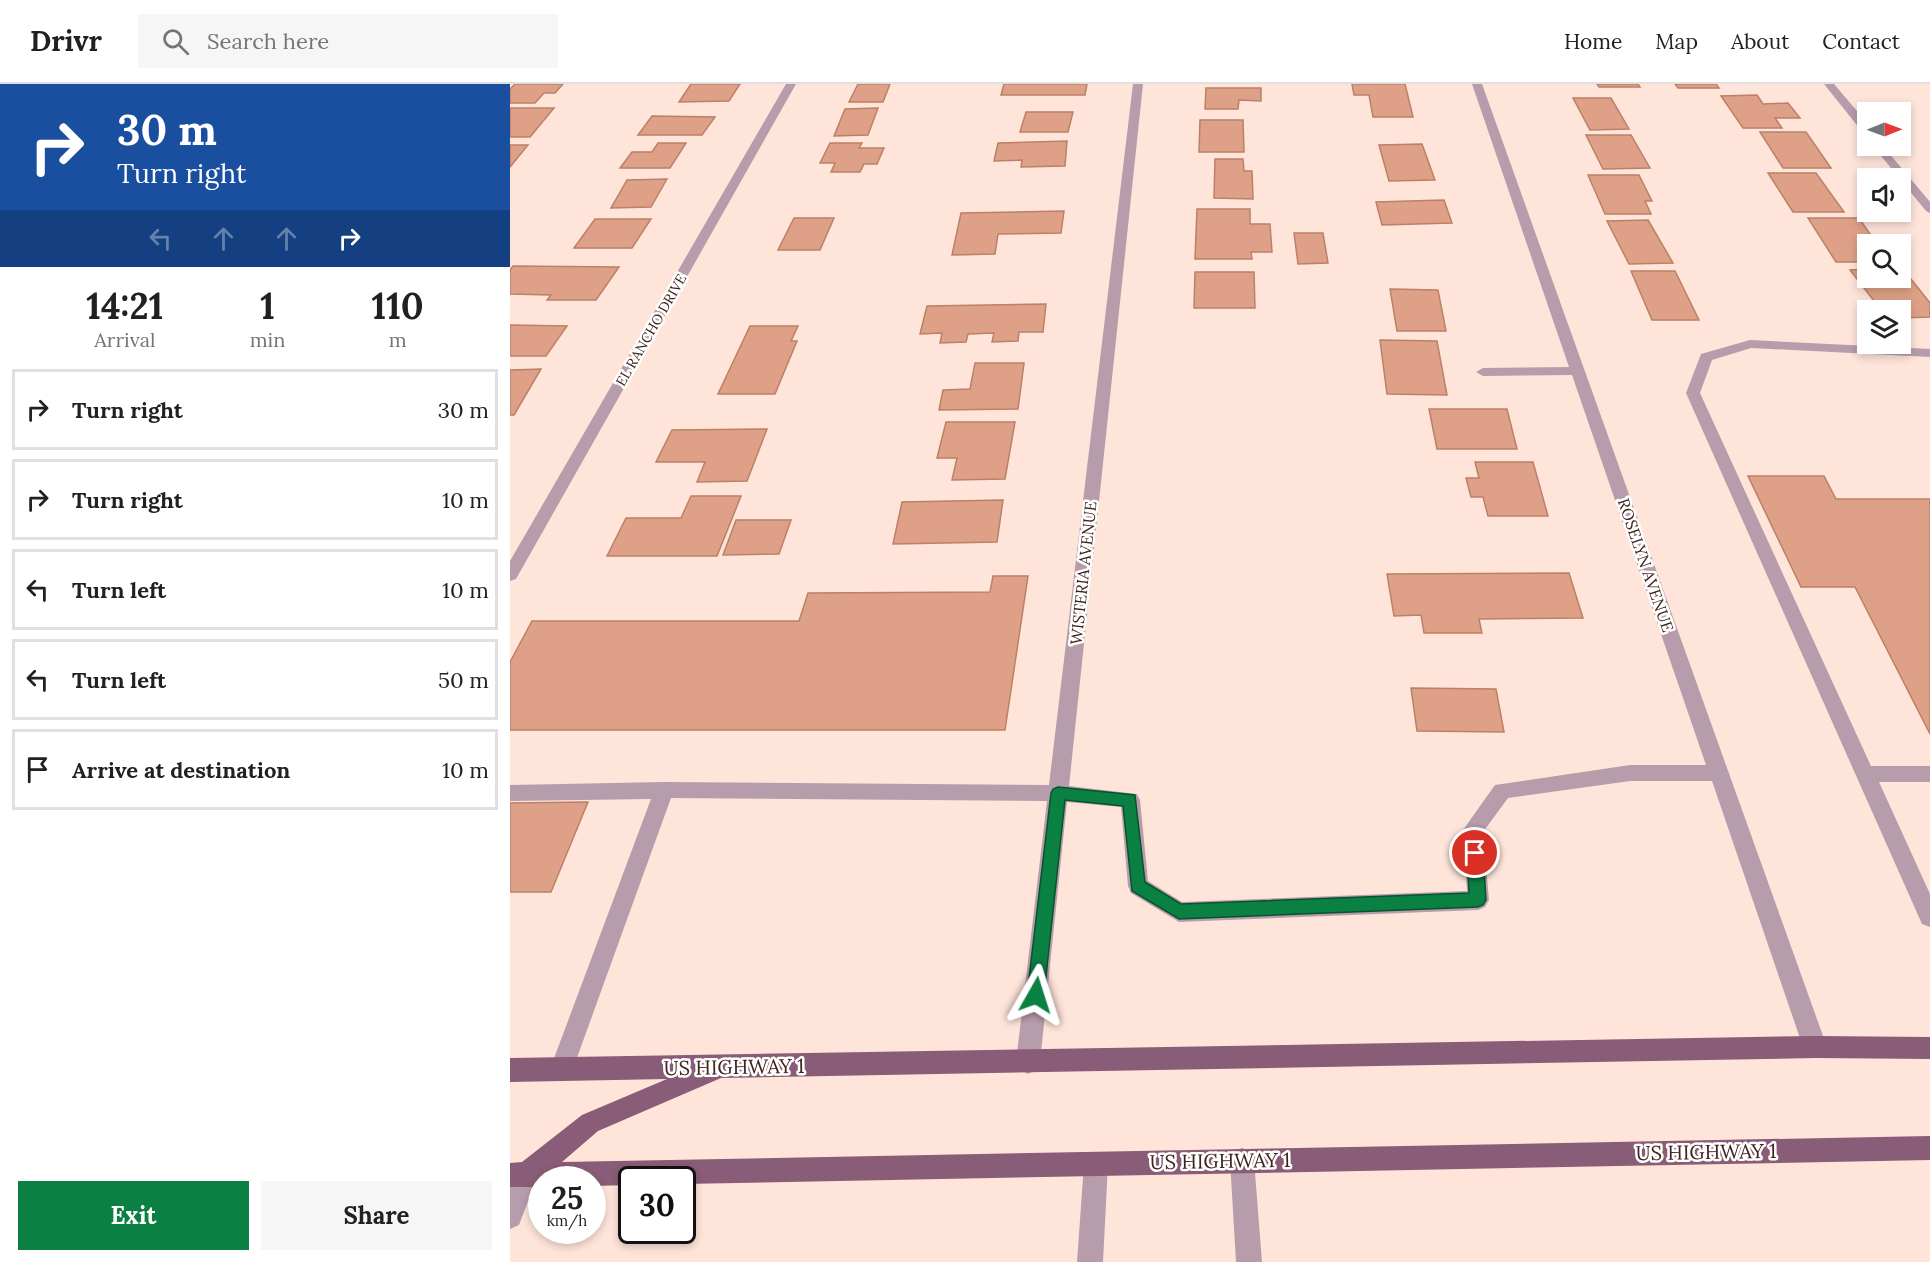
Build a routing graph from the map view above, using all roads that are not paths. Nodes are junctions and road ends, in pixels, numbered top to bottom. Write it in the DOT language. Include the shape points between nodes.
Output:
graph roads {
  1 [pos="791,84"];
  2 [pos="1138,84"];
  3 [pos="1477,84"];
  4 [pos="1829,84"];
  5 [pos="1857,118"];
  6 [pos="1886,156"];
  7 [pos="1896,168"];
  8 [pos="1930,185"];
  9 [pos="1911,186"];
  10 [pos="1930,209"];
  11 [pos="1930,352"];
  12 [pos="1578,371"];
  13 [pos="1483,372"];
  14 [pos="510,575"];
  15 [pos="1719,773"];
  16 [pos="1866,774"];
  17 [pos="1930,774"];
  18 [pos="664,790"];
  19 [pos="510,793"];
  20 [pos="1058,793"];
  21 [pos="1922,884"];
  22 [pos="1930,917"];
  23 [pos="1815,1047"];
  24 [pos="1930,1048"];
  25 [pos="1028,1062"];
  26 [pos="722,1067"];
  27 [pos="562,1069"];
  28 [pos="510,1070"];
  29 [pos="1930,1148"];
  30 [pos="1242,1160"];
  31 [pos="1096,1164"];
  32 [pos="518,1175"];
  33 [pos="510,1216"];
  34 [pos="1090,1262"];
  35 [pos="1249,1262"];
  1 -- 14 [label="street, EL RANCHO DRIVE"];
  2 -- 20 [label="street, WISTERIA AVENUE"];
  3 -- 12 [label="street, ROSELYN AVENUE"];
  4 -- 5 [label="street"];
  6 -- 7 [label="street"];
  8 -- 9 [label="street"];
  9 -- 10 [label="street"];
  11 -- 16 [label="street" via="1750,344 1706,357 1693,393"];
  12 -- 13 [label="street"];
  12 -- 15 [label="street, ROSELYN AVENUE"];
  15 -- 20 [label="street" via="1630,773 1503,791 1473,830 1478,900 1179,912 1138,886 1130,800"];
  15 -- 23 [label="street, ROSELYN AVENUE"];
  16 -- 17 [label="street"];
  16 -- 21 [label="street"];
  18 -- 19 [label="street"];
  18 -- 20 [label="street"];
  18 -- 27 [label="street"];
  20 -- 25 [label="street, WISTERIA AVENUE"];
  21 -- 22 [label="street"];
  23 -- 24 [label="main road, US HIGHWAY 1"];
  23 -- 25 [label="main road, US HIGHWAY 1"];
  25 -- 26 [label="main road, US HIGHWAY 1"];
  26 -- 27 [label="main road, US HIGHWAY 1"];
  26 -- 32 [label="main road" via="590,1123"];
  27 -- 28 [label="main road, US HIGHWAY 1"];
  29 -- 30 [label="main road, US HIGHWAY 1"];
  30 -- 31 [label="main road, US HIGHWAY 1"];
  30 -- 35 [label="street"];
  31 -- 32 [label="main road, US HIGHWAY 1"];
  31 -- 34 [label="street"];
  32 -- 33 [label="street"];
}
